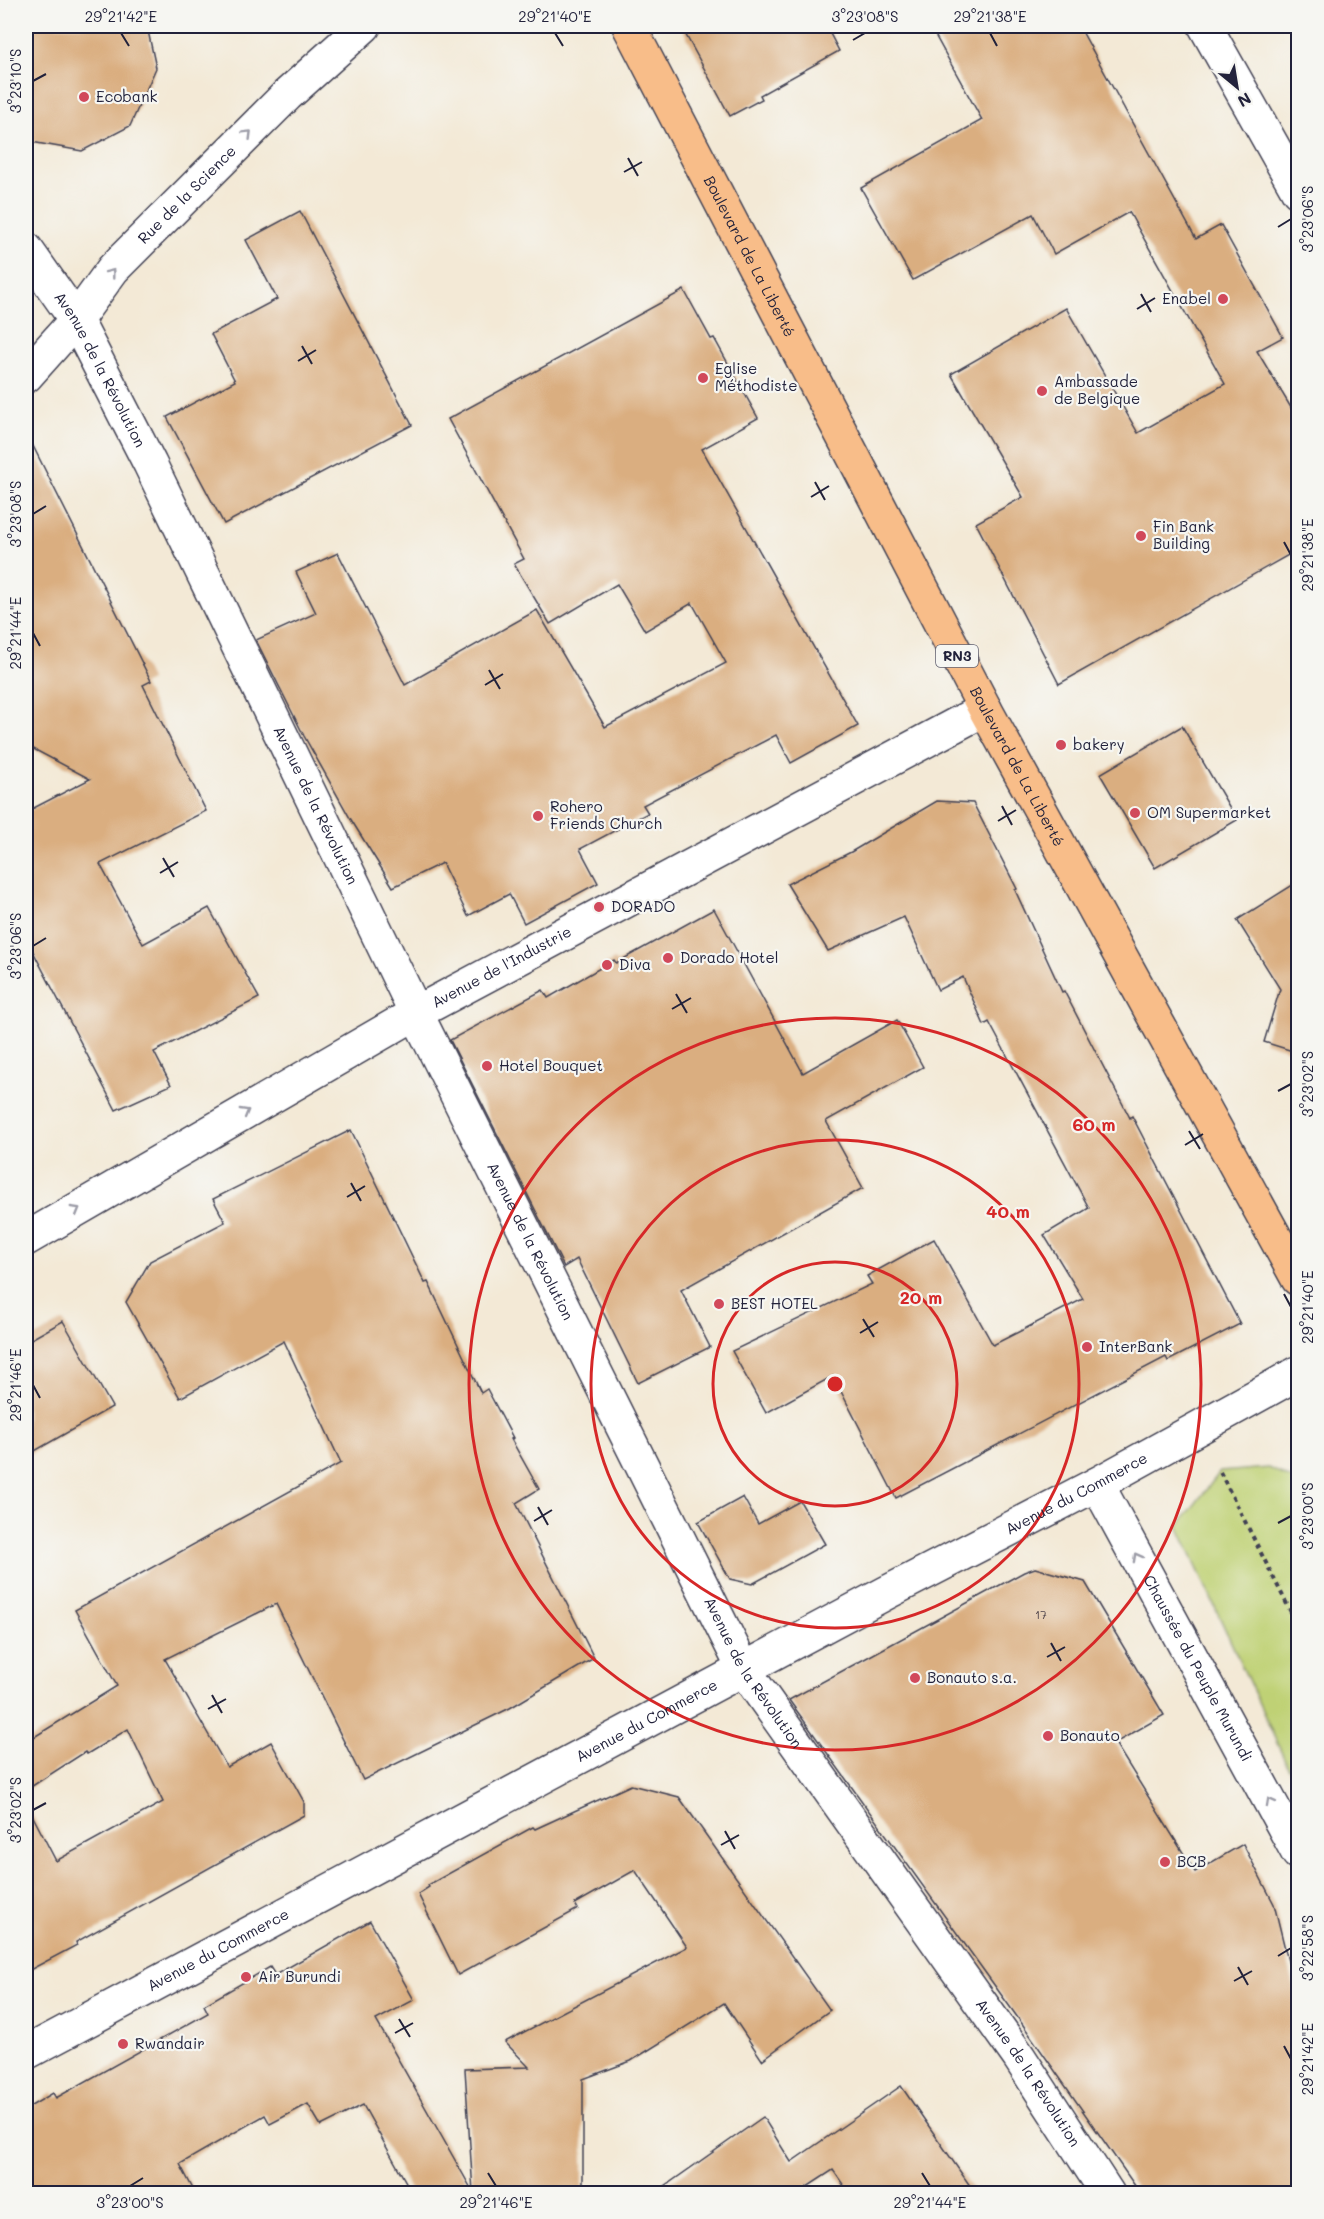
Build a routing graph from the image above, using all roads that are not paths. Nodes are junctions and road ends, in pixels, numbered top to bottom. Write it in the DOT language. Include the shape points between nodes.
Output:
graph roads {
  1 [pos="364,26"];
  2 [pos="629,26"];
  3 [pos="1205,26"];
  4 [pos="1299,191"];
  5 [pos="26,249"];
  6 [pos="76,320"];
  7 [pos="26,376"];
  8 [pos="985,709"];
  9 [pos="416,1013"];
  10 [pos="26,1239"];
  11 [pos="1299,1279"];
  12 [pos="1299,1373"];
  13 [pos="1097,1484"];
  14 [pos="744,1670"];
  15 [pos="1299,1854"];
  16 [pos="26,2053"];
  17 [pos="1108,2193"];
  6 -- 1 [label="street, Rue de la Science, one-way" via="112,269 287,95"];
  2 -- 8 [label="highway, Boulevard de La Liberté / RN3"];
  3 -- 4 [label="street"];
  5 -- 6 [label="street, Avenue de la Révolution"];
  6 -- 7 [label="street, Rue de la Science"];
  6 -- 9 [label="street, Avenue de la Révolution" via="150,464"];
  8 -- 9 [label="street, Avenue de l'Industrie"];
  8 -- 11 [label="highway, Boulevard de La Liberté / RN3"];
  10 -- 9 [label="street, Avenue de l'Industrie, one-way"];
  9 -- 14 [label="street, Avenue de la Révolution"];
  12 -- 13 [label="street, Avenue du Commerce"];
  13 -- 14 [label="street, Avenue du Commerce"];
  15 -- 13 [label="street, Chaussée du Peuple Murundi, one-way"];
  14 -- 16 [label="street, Avenue du Commerce"];
  14 -- 17 [label="street, Avenue de la Révolution" via="1019,2057"];
}
